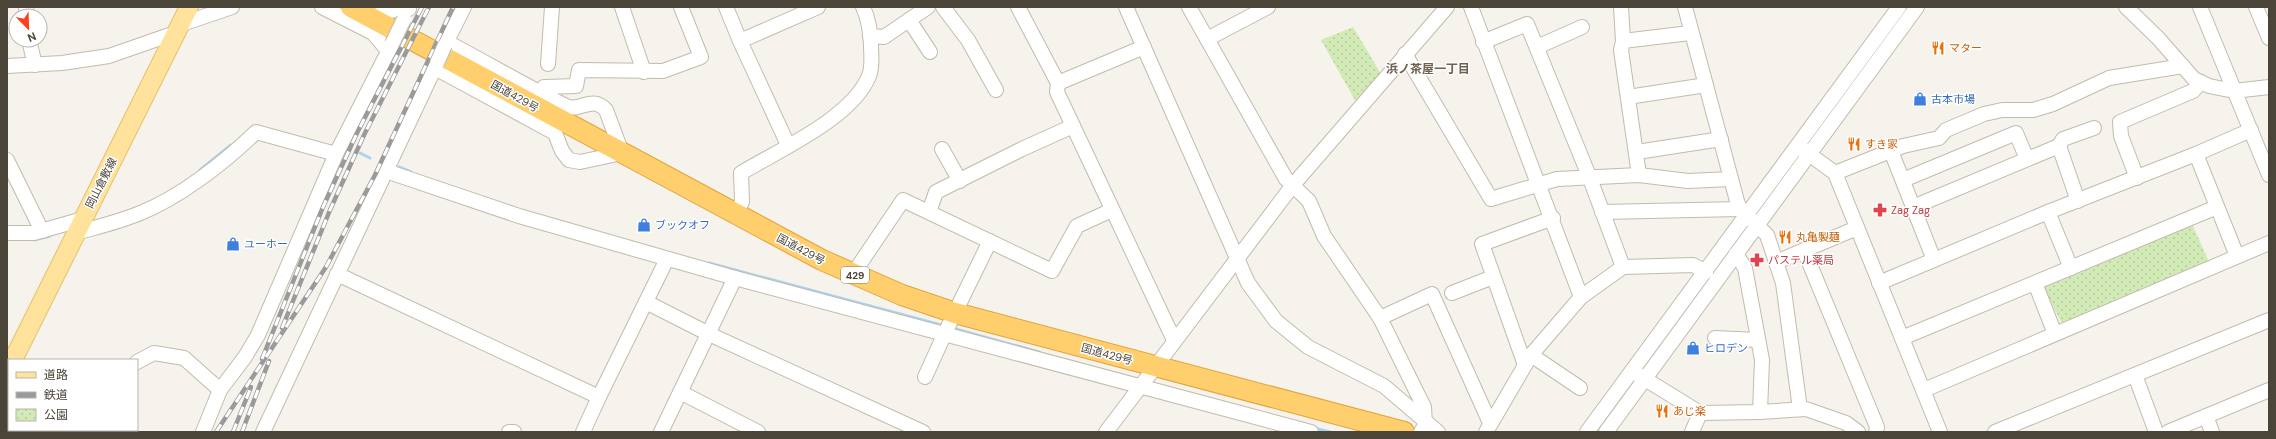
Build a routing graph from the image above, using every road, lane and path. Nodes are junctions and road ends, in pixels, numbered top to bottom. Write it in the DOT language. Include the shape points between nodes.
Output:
graph roads {
  1 [pos="189,7"];
  2 [pos="232,7"];
  3 [pos="322,7"];
  4 [pos="351,7"];
  5 [pos="382,7"];
  6 [pos="464,7"];
  7 [pos="552,7"];
  8 [pos="622,7"];
  9 [pos="681,7"];
  10 [pos="726,7"];
  11 [pos="818,7"];
  12 [pos="862,7"];
  13 [pos="928,7"];
  14 [pos="943,7"];
  15 [pos="1018,7"];
  16 [pos="1126,7"];
  17 [pos="1190,7"];
  18 [pos="1268,7"];
  19 [pos="1447,7"];
  20 [pos="1471,7"];
  21 [pos="1621,7"];
  22 [pos="1685,7"];
  23 [pos="1899,7"];
  24 [pos="1917,7"];
  25 [pos="2126,7"];
  26 [pos="2200,7"];
  27 [pos="2256,7"];
  28 [pos="408,12"];
  29 [pos="909,20"];
  30 [pos="1582,27"];
  31 [pos="177,29"];
  32 [pos="1690,33"];
  33 [pos="870,36"];
  34 [pos="2269,38"];
  35 [pos="1207,39"];
  36 [pos="740,41"];
  37 [pos="1623,41"];
  38 [pos="1483,42"];
  39 [pos="446,44"];
  40 [pos="390,47"];
  41 [pos="1144,47"];
  42 [pos="1537,47"];
  43 [pos="32,48"];
  44 [pos="930,52"];
  45 [pos="1405,54"];
  46 [pos="548,64"];
  47 [pos="35,65"];
  48 [pos="7,66"];
  49 [pos="436,66"];
  50 [pos="2183,66"];
  51 [pos="644,72"];
  52 [pos="2201,82"];
  53 [pos="1058,83"];
  54 [pos="1706,85"];
  55 [pos="2269,87"];
  56 [pos="996,90"];
  57 [pos="2234,91"];
  58 [pos="542,93"];
  59 [pos="1628,97"];
  60 [pos="606,110"];
  61 [pos="1073,126"];
  62 [pos="2094,128"];
  63 [pos="2251,130"];
  64 [pos="591,137"];
  65 [pos="1720,139"];
  66 [pos="788,145"];
  67 [pos="2059,146"];
  68 [pos="942,149"];
  69 [pos="1804,150"];
  70 [pos="1891,151"];
  71 [pos="1637,152"];
  72 [pos="622,153"];
  73 [pos="336,154"];
  74 [pos="2196,154"];
  75 [pos="2027,159"];
  76 [pos="7,160"];
  77 [pos="580,162"];
  78 [pos="386,171"];
  79 [pos="1835,173"];
  80 [pos="1639,175"];
  81 [pos="2269,175"];
  82 [pos="1589,176"];
  83 [pos="2136,178"];
  84 [pos="1731,179"];
  85 [pos="1903,180"];
  86 [pos="960,181"];
  87 [pos="1292,185"];
  88 [pos="1540,185"];
  89 [pos="2078,201"];
  90 [pos="1913,207"];
  91 [pos="2218,207"];
  92 [pos="1112,210"];
  93 [pos="929,212"];
  94 [pos="1602,212"];
  95 [pos="2048,212"];
  96 [pos="735,214"];
  97 [pos="1748,217"];
  98 [pos="1552,218"];
  99 [pos="80,226"];
  100 [pos="1857,228"];
  101 [pos="42,231"];
  102 [pos="7,233"];
  103 [pos="990,241"];
  104 [pos="2269,243"];
  105 [pos="1804,250"];
  106 [pos="1736,254"];
  107 [pos="2237,256"];
  108 [pos="1238,258"];
  109 [pos="667,259"];
  110 [pos="1934,260"];
  111 [pos="1776,262"];
  112 [pos="1623,267"];
  113 [pos="2070,268"];
  114 [pos="1706,272"];
  115 [pos="337,274"];
  116 [pos="852,274"];
  117 [pos="1493,277"];
  118 [pos="735,278"];
  119 [pos="1879,283"];
  120 [pos="2034,283"];
  121 [pos="1452,293"];
  122 [pos="1581,297"];
  123 [pos="646,302"];
  124 [pos="1380,318"];
  125 [pos="2269,320"];
  126 [pos="949,325"];
  127 [pos="709,334"];
  128 [pos="2055,334"];
  129 [pos="1715,338"];
  130 [pos="1902,338"];
  131 [pos="1174,340"];
  132 [pos="1758,340"];
  133 [pos="14,359"];
  134 [pos="1528,360"];
  135 [pos="138,361"];
  136 [pos="1639,375"];
  137 [pos="2135,375"];
  138 [pos="925,377"];
  139 [pos="1145,379"];
  140 [pos="1580,388"];
  141 [pos="220,390"];
  142 [pos="1924,390"];
  143 [pos="2269,390"];
  144 [pos="680,392"];
  145 [pos="599,397"];
  146 [pos="1800,409"];
  147 [pos="1760,412"];
  148 [pos="1700,413"];
  149 [pos="2206,416"];
  150 [pos="1269,426"];
  151 [pos="1423,426"];
  152 [pos="1488,428"];
  153 [pos="203,432"];
  154 [pos="264,432"];
  155 [pos="509,432"];
  156 [pos="514,432"];
  157 [pos="583,432"];
  158 [pos="661,432"];
  159 [pos="758,432"];
  160 [pos="923,432"];
  161 [pos="1106,432"];
  162 [pos="1311,432"];
  163 [pos="1404,432"];
  164 [pos="1438,432"];
  165 [pos="1587,432"];
  166 [pos="1606,432"];
  167 [pos="1692,432"];
  168 [pos="1858,432"];
  169 [pos="1876,432"];
  170 [pos="1940,432"];
  171 [pos="1995,432"];
  172 [pos="2156,432"];
  173 [pos="2168,432"];
  174 [pos="2212,432"];
  1 -- 31 [label="main road, 岡山倉敷線"];
  2 -- 31 [label="street"];
  3 -- 40 [label="street" via="373,33"];
  4 -- 64 [label="highway, 国道429号 / 429"];
  5 -- 28 [label="street" via="389,11"];
  6 -- 39 [label="street"];
  7 -- 46 [label="street"];
  8 -- 51 [label="street"];
  9 -- 51 [label="street" via="701,57 663,71"];
  10 -- 36 [label="street"];
  11 -- 36 [label="street"];
  12 -- 33 [label="street" via="869,20"];
  13 -- 29 [label="street"];
  14 -- 56 [label="street" via="968,40"];
  15 -- 53 [label="street"];
  16 -- 41 [label="street"];
  17 -- 35 [label="street"];
  18 -- 35 [label="street"];
  19 -- 45 [label="street"];
  20 -- 38 [label="street"];
  21 -- 37 [label="street"];
  22 -- 32 [label="street"];
  23 -- 69 [label="street"];
  24 -- 69 [label="street"];
  25 -- 50 [label="street"];
  26 -- 57 [label="street"];
  27 -- 34 [label="street"];
  28 -- 40 [label="street, bridge"];
  29 -- 33 [label="street" via="884,37"];
  29 -- 44 [label="street"];
  30 -- 42 [label="street"];
  31 -- 47 [label="street" via="109,56"];
  31 -- 99 [label="main road, 岡山倉敷線"];
  32 -- 37 [label="street"];
  32 -- 54 [label="street"];
  33 -- 66 [label="street" via="871,65 869,76 861,90 849,105 823,126"];
  35 -- 87 [label="street" via="1286,179"];
  36 -- 66 [label="street"];
  37 -- 59 [label="street" via="1621,50"];
  38 -- 42 [label="street" via="1527,24"];
  38 -- 88 [label="street"];
  39 -- 49 [label="street, bridge"];
  39 -- 58 [label="street"];
  40 -- 73 [label="street"];
  41 -- 53 [label="street"];
  41 -- 108 [label="street"];
  42 -- 82 [label="street"];
  43 -- 47 [label="street"];
  45 -- 87 [label="street"];
  45 -- 88 [label="street" via="1491,199"];
  47 -- 48 [label="street"];
  49 -- 77 [label="street" via="555,133 562,151 569,160"];
  49 -- 78 [label="street"];
  50 -- 52 [label="street" via="2194,79"];
  50 -- 70 [label="street" via="2109,78 2053,104 2033,110 2002,110 1984,114 1946,130 1939,138"];
  51 -- 58 [label="street" via="578,70 576,86 544,86"];
  52 -- 57 [label="street" via="2208,86"];
  52 -- 83 [label="street" via="2193,91 2120,122 2121,136"];
  53 -- 61 [label="street" via="1057,92"];
  54 -- 59 [label="street"];
  54 -- 65 [label="street"];
  55 -- 57 [label="street"];
  57 -- 63 [label="street"];
  58 -- 60 [label="street" via="569,107 593,103 601,104"];
  59 -- 71 [label="street"];
  60 -- 64 [label="street" via="604,129"];
  60 -- 72 [label="street"];
  61 -- 86 [label="street"];
  61 -- 92 [label="street"];
  62 -- 67 [label="street" via="2063,139"];
  63 -- 74 [label="street"];
  63 -- 81 [label="street"];
  64 -- 72 [label="highway, 国道429号 / 429"];
  64 -- 77 [label="street" via="591,152"];
  65 -- 71 [label="street"];
  65 -- 84 [label="street"];
  66 -- 96 [label="street" via="741,173 742,202"];
  67 -- 75 [label="street"];
  67 -- 89 [label="street"];
  68 -- 86 [label="street"];
  69 -- 79 [label="street"];
  69 -- 97 [label="street"];
  70 -- 79 [label="street"];
  70 -- 85 [label="street"];
  71 -- 80 [label="street"];
  72 -- 77 [label="street"];
  72 -- 96 [label="highway, 国道429号 / 429"];
  73 -- 99 [label="street" via="256,132 209,172 168,199 138,214"];
  73 -- 141 [label="street" via="258,335 246,357"];
  74 -- 83 [label="street"];
  74 -- 91 [label="street"];
  75 -- 85 [label="street" via="2016,133"];
  75 -- 90 [label="street"];
  76 -- 101 [label="street"];
  78 -- 109 [label="street" via="519,216"];
  78 -- 115 [label="street"];
  79 -- 100 [label="street"];
  80 -- 82 [label="street"];
  80 -- 84 [label="street" via="1688,182"];
  82 -- 88 [label="street" via="1557,179"];
  82 -- 94 [label="street"];
  83 -- 89 [label="street"];
  84 -- 97 [label="street"];
  85 -- 90 [label="street"];
  86 -- 93 [label="street" via="936,192"];
  87 -- 108 [label="street"];
  87 -- 124 [label="street" via="1309,202 1324,236"];
  88 -- 98 [label="street"];
  89 -- 95 [label="street"];
  90 -- 110 [label="street"];
  91 -- 107 [label="street"];
  91 -- 113 [label="street"];
  92 -- 103 [label="street" via="1077,226 1052,271"];
  92 -- 131 [label="street"];
  93 -- 103 [label="street"];
  93 -- 116 [label="street" via="903,200"];
  94 -- 97 [label="street"];
  94 -- 112 [label="street"];
  95 -- 110 [label="street"];
  95 -- 113 [label="street"];
  96 -- 116 [label="highway, 国道429号 / 429"];
  97 -- 106 [label="street"];
  97 -- 111 [label="street" via="1767,235"];
  97 -- 114 [label="street"];
  98 -- 117 [label="street" via="1482,244"];
  98 -- 122 [label="street"];
  99 -- 101 [label="street"];
  99 -- 133 [label="main road, 岡山倉敷線"];
  100 -- 105 [label="street"];
  100 -- 119 [label="street"];
  101 -- 102 [label="street"];
  103 -- 126 [label="street"];
  104 -- 107 [label="street"];
  105 -- 111 [label="street"];
  105 -- 169 [label="street" via="1877,427"];
  106 -- 132 [label="street" via="1745,268"];
  106 -- 136 [label="street"];
  107 -- 128 [label="street"];
  108 -- 131 [label="street"];
  108 -- 151 [label="street" via="1248,283 1276,321 1308,347 1384,386"];
  109 -- 118 [label="street"];
  109 -- 123 [label="street"];
  110 -- 119 [label="street"];
  111 -- 146 [label="street" via="1783,283"];
  112 -- 114 [label="street" via="1693,265"];
  112 -- 122 [label="street"];
  113 -- 120 [label="street"];
  114 -- 136 [label="street"];
  115 -- 145 [label="street"];
  115 -- 154 [label="street"];
  116 -- 126 [label="highway, 国道429号 / 429" via="902,295"];
  117 -- 121 [label="street"];
  117 -- 134 [label="street"];
  118 -- 126 [label="street"];
  118 -- 127 [label="street"];
  119 -- 130 [label="street"];
  120 -- 128 [label="street"];
  120 -- 130 [label="street"];
  122 -- 134 [label="street"];
  123 -- 127 [label="street"];
  123 -- 145 [label="street"];
  124 -- 151 [label="street" via="1424,407"];
  124 -- 152 [label="street" via="1432,294"];
  125 -- 137 [label="street"];
  126 -- 138 [label="street"];
  126 -- 139 [label="highway, 国道429号 / 429"];
  127 -- 144 [label="street"];
  127 -- 160 [label="street"];
  128 -- 142 [label="street"];
  129 -- 132 [label="street"];
  130 -- 142 [label="street"];
  131 -- 139 [label="street"];
  132 -- 147 [label="street" via="1762,360"];
  134 -- 140 [label="street"];
  134 -- 152 [label="street"];
  135 -- 141 [label="street" via="154,353 184,358"];
  136 -- 148 [label="street"];
  136 -- 165 [label="street"];
  136 -- 166 [label="street"];
  137 -- 171 [label="street"];
  137 -- 172 [label="street"];
  139 -- 150 [label="street"];
  139 -- 161 [label="street"];
  139 -- 163 [label="highway, 国道429号 / 429"];
  141 -- 153 [label="street"];
  142 -- 170 [label="street"];
  143 -- 149 [label="street"];
  144 -- 158 [label="street"];
  144 -- 159 [label="street"];
  145 -- 157 [label="street"];
  146 -- 147 [label="street"];
  146 -- 168 [label="street" via="1806,408 1840,421"];
  147 -- 148 [label="street"];
  148 -- 167 [label="street"];
  149 -- 173 [label="street"];
  149 -- 174 [label="street"];
  150 -- 162 [label="street"];
  151 -- 164 [label="street"];
  155 -- 156 [label="street"];
}
